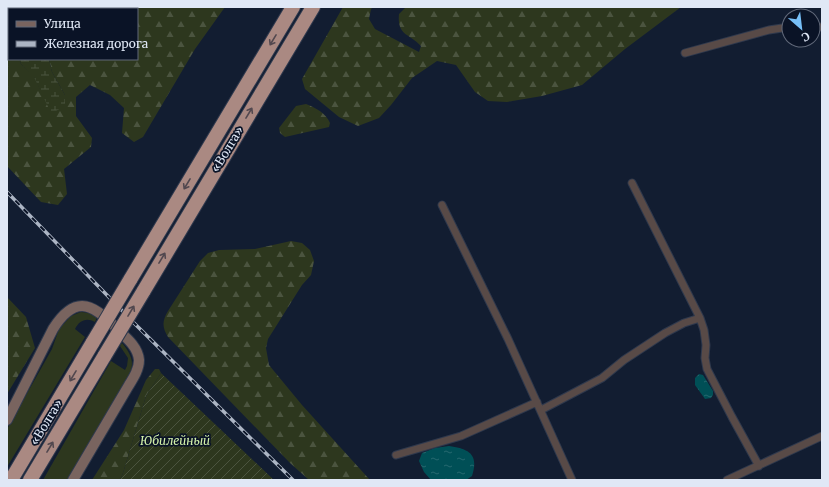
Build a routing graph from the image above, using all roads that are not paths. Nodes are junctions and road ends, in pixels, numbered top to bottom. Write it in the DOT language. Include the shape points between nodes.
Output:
graph roads {
  1 [pos="293,7"];
  2 [pos="313,7"];
  3 [pos="781,28"];
  4 [pos="685,53"];
  5 [pos="632,183"];
  6 [pos="442,205"];
  7 [pos="700,318"];
  8 [pos="537,402"];
  9 [pos="541,410"];
  10 [pos="7,420"];
  11 [pos="822,436"];
  12 [pos="396,455"];
  13 [pos="759,466"];
  14 [pos="11,480"];
  15 [pos="30,480"];
  16 [pos="73,480"];
  17 [pos="572,480"];
  18 [pos="727,480"];
  1 -- 14 [label="highway, «Волга», one-way, bridge"];
  15 -- 2 [label="highway, «Волга», one-way, bridge"];
  3 -- 4 [label="street"];
  5 -- 7 [label="street"];
  6 -- 8 [label="street"];
  7 -- 9 [label="street" via="665,333 586,388"];
  7 -- 13 [label="street" via="704,330 707,369"];
  8 -- 9 [label="street"];
  8 -- 12 [label="street" via="461,436"];
  9 -- 17 [label="street"];
  10 -- 16 [label="main road" via="61,317 72,309 85,306 102,313 132,344 138,355 139,364"];
  11 -- 13 [label="street"];
  13 -- 18 [label="street"];
}
